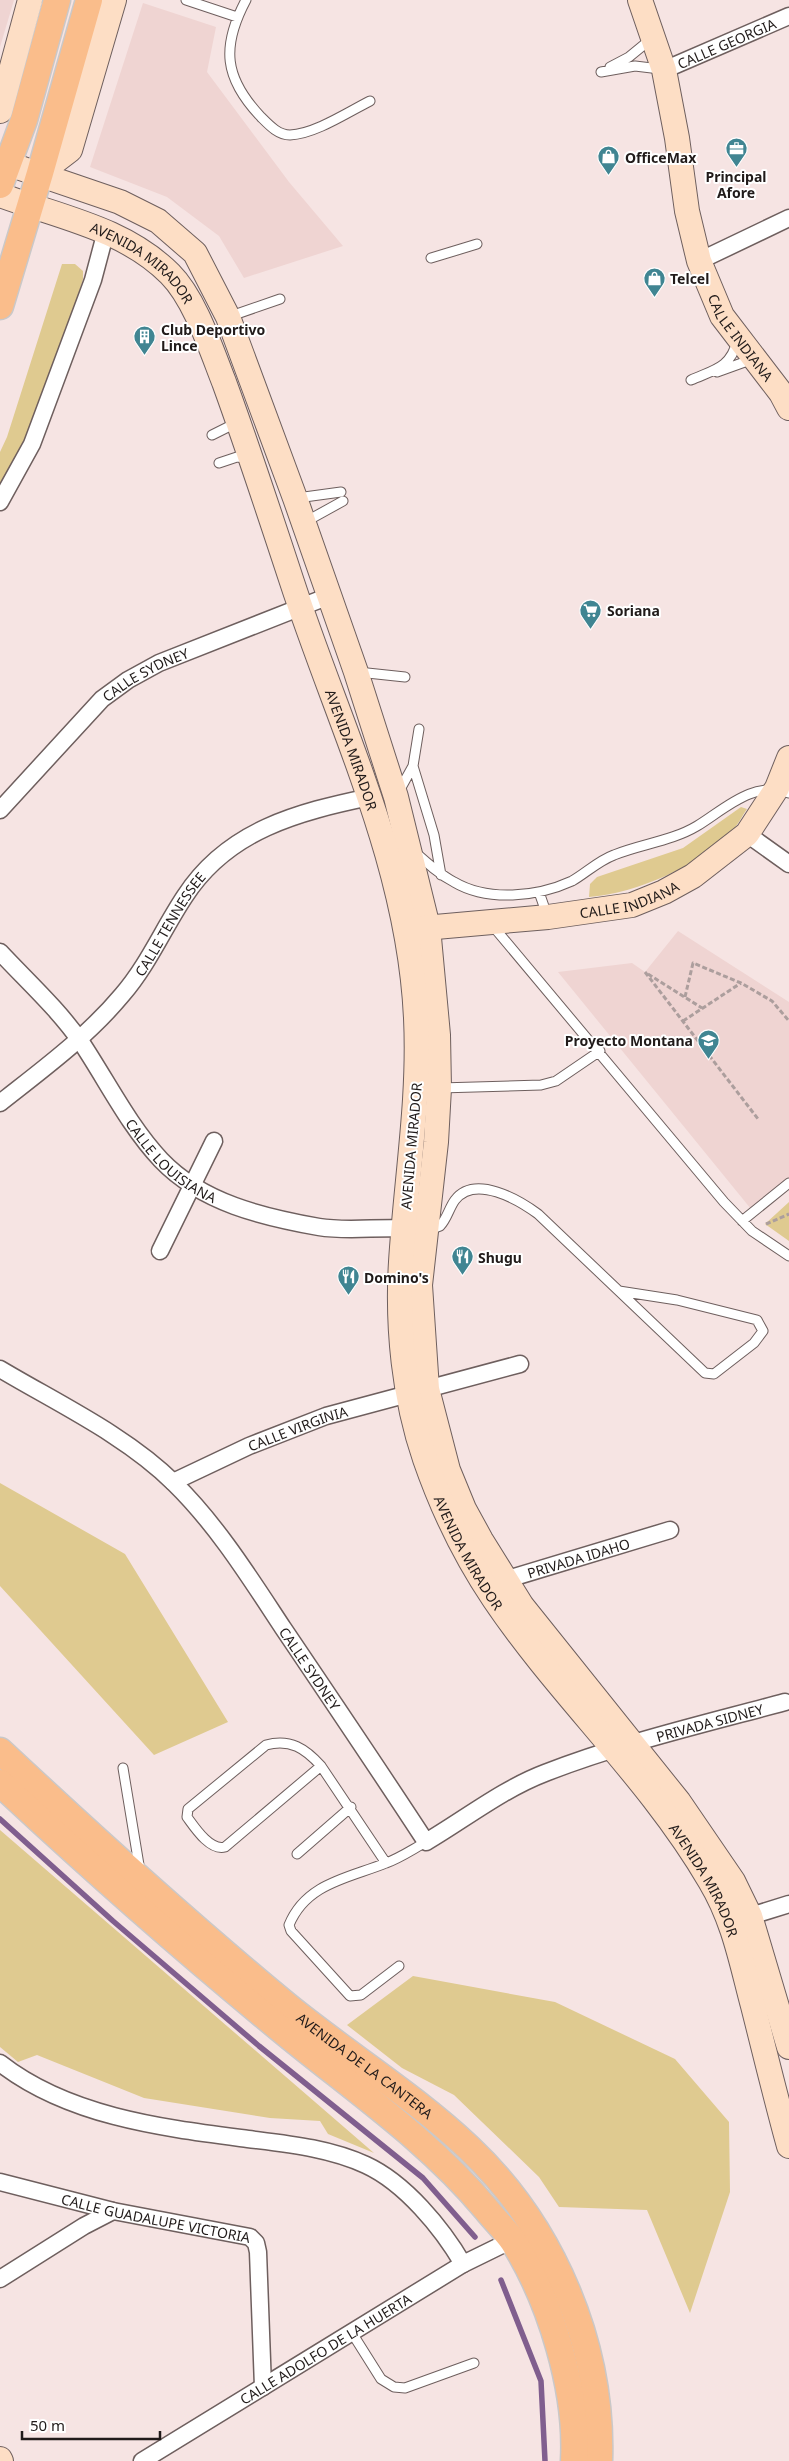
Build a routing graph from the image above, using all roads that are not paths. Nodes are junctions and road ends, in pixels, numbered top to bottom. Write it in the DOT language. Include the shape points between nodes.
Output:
graph roads {
  1 [pos="30,0"];
  2 [pos="57,0"];
  3 [pos="89,0"];
  4 [pos="114,0"];
  5 [pos="186,0"];
  6 [pos="246,0"];
  7 [pos="640,0"];
  8 [pos="789,16"];
  9 [pos="236,17"];
  10 [pos="654,36"];
  11 [pos="664,70"];
  12 [pos="4,83"];
  13 [pos="370,101"];
  14 [pos="0,111"];
  15 [pos="2,163"];
  16 [pos="40,173"];
  17 [pos="0,195"];
  18 [pos="29,206"];
  19 [pos="789,218"];
  20 [pos="106,230"];
  21 [pos="477,244"];
  22 [pos="431,258"];
  23 [pos="699,261"];
  24 [pos="280,298"];
  25 [pos="0,306"];
  26 [pos="228,317"];
  27 [pos="737,338"];
  28 [pos="753,359"];
  29 [pos="789,408"];
  30 [pos="238,422"];
  31 [pos="212,435"];
  32 [pos="251,458"];
  33 [pos="220,463"];
  34 [pos="295,498"];
  35 [pos="0,502"];
  36 [pos="303,523"];
  37 [pos="329,596"];
  38 [pos="300,608"];
  39 [pos="356,672"];
  40 [pos="405,677"];
  41 [pos="419,730"];
  42 [pos="789,758"];
  43 [pos="413,766"];
  44 [pos="783,791"];
  45 [pos="370,797"];
  46 [pos="396,797"];
  47 [pos="0,810"];
  48 [pos="747,834"];
  49 [pos="407,845"];
  50 [pos="789,864"];
  51 [pos="441,875"];
  52 [pos="539,892"];
  53 [pos="548,917"];
  54 [pos="489,921"];
  55 [pos="417,928"];
  56 [pos="0,952"];
  57 [pos="79,1040"];
  58 [pos="600,1051"];
  59 [pos="439,1088"];
  60 [pos="0,1103"];
  61 [pos="214,1141"];
  62 [pos="789,1182"];
  63 [pos="192,1185"];
  64 [pos="742,1220"];
  65 [pos="415,1229"];
  66 [pos="160,1251"];
  67 [pos="789,1256"];
  68 [pos="619,1291"];
  69 [pos="520,1364"];
  70 [pos="0,1369"];
  71 [pos="418,1392"];
  72 [pos="173,1482"];
  73 [pos="670,1530"];
  74 [pos="495,1582"];
  75 [pos="785,1702"];
  76 [pos="623,1747"];
  77 [pos="0,1751"];
  78 [pos="321,1766"];
  79 [pos="123,1768"];
  80 [pos="0,1783"];
  81 [pos="351,1807"];
  82 [pos="426,1842"];
  83 [pos="297,1854"];
  84 [pos="386,1863"];
  85 [pos="141,1879"];
  86 [pos="789,1904"];
  87 [pos="741,1919"];
  88 [pos="399,1966"];
  89 [pos="789,2046"];
  90 [pos="0,2063"];
  91 [pos="784,2107"];
  92 [pos="789,2146"];
  93 [pos="0,2182"];
  94 [pos="113,2211"];
  95 [pos="512,2240"];
  96 [pos="463,2264"];
  97 [pos="0,2278"];
  98 [pos="352,2332"];
  99 [pos="474,2363"];
  100 [pos="263,2388"];
  101 [pos="149,2459"];
  102 [pos="574,2461"];
  103 [pos="599,2461"];
  1 -- 12 [label="main road"];
  2 -- 15 [label="main road" via="24,120"];
  3 -- 16 [label="main road"];
  4 -- 16 [label="main road" via="70,150"];
  5 -- 9 [label="lane"];
  6 -- 9 [label="lane"];
  7 -- 10 [label="main road, CALLE INDIANA"];
  8 -- 11 [label="street, CALLE GEORGIA"];
  9 -- 13 [label="lane" via="230,34 229,61 238,87 270,126 287,135 304,133"];
  10 -- 11 [label="main road, CALLE INDIANA"];
  10 -- 11 [label="lane" via="629,57 601,72 635,66"];
  11 -- 23 [label="main road, CALLE INDIANA" via="678,138 687,211"];
  12 -- 14 [label="main road"];
  15 -- 16 [label="main road, AVENIDA MIRADOR"];
  16 -- 18 [label="main road"];
  16 -- 26 [label="main road, AVENIDA MIRADOR" via="120,202 158,221 195,253"];
  17 -- 18 [label="main road, AVENIDA MIRADOR"];
  18 -- 20 [label="main road, AVENIDA MIRADOR"];
  18 -- 25 [label="main road"];
  19 -- 23 [label="street"];
  20 -- 30 [label="main road, AVENIDA MIRADOR" via="143,252 174,277 204,328"];
  20 -- 35 [label="street" via="93,280 32,444"];
  21 -- 22 [label="lane"];
  23 -- 27 [label="main road, CALLE INDIANA" via="722,316"];
  24 -- 26 [label="lane"];
  26 -- 34 [label="main road, AVENIDA MIRADOR"];
  27 -- 28 [label="main road, CALLE INDIANA"];
  27 -- 28 [label="lane" via="730,360 690,380"];
  28 -- 29 [label="main road, CALLE INDIANA"];
  30 -- 31 [label="lane"];
  30 -- 32 [label="main road, AVENIDA MIRADOR"];
  32 -- 33 [label="lane" via="237,457"];
  32 -- 38 [label="main road, AVENIDA MIRADOR"];
  34 -- 36 [label="main road, AVENIDA MIRADOR"];
  34 -- 36 [label="lane" via="342,496"];
  36 -- 37 [label="main road, AVENIDA MIRADOR"];
  37 -- 38 [label="street, CALLE SYDNEY"];
  37 -- 39 [label="main road, AVENIDA MIRADOR"];
  38 -- 45 [label="main road, AVENIDA MIRADOR"];
  38 -- 47 [label="street, CALLE SYDNEY" via="158,663 128,680 102,699"];
  39 -- 40 [label="lane"];
  39 -- 46 [label="main road, AVENIDA MIRADOR"];
  41 -- 43 [label="lane"];
  42 -- 44 [label="main road, CALLE INDIANA"];
  43 -- 46 [label="lane"];
  43 -- 51 [label="lane" via="434,836"];
  44 -- 48 [label="main road, CALLE INDIANA"];
  44 -- 52 [label="lane" via="741,797 683,833 614,855 574,879"];
  45 -- 55 [label="main road, AVENIDA MIRADOR" via="396,882"];
  45 -- 57 [label="street, CALLE TENNESSEE" via="322,807 269,824 215,859 186,895 148,961 122,995"];
  46 -- 49 [label="main road, AVENIDA MIRADOR"];
  48 -- 50 [label="street"];
  48 -- 53 [label="main road, CALLE INDIANA" via="693,876 664,892 632,905"];
  49 -- 51 [label="lane"];
  49 -- 55 [label="main road, AVENIDA MIRADOR"];
  51 -- 52 [label="lane" via="456,884 490,894"];
  52 -- 53 [label="lane"];
  53 -- 54 [label="main road, CALLE INDIANA"];
  54 -- 55 [label="main road, CALLE INDIANA"];
  54 -- 58 [label="lane"];
  55 -- 59 [label="main road, AVENIDA MIRADOR" via="438,1035"];
  55 -- 65 [label="main road, AVENIDA MIRADOR" via="413,975 418,1056"];
  56 -- 57 [label="street, CALLE LOUISIANA"];
  57 -- 60 [label="street, CALLE TENNESSEE"];
  57 -- 63 [label="street, CALLE LOUISIANA" via="141,1135 162,1161"];
  58 -- 59 [label="lane" via="556,1081 541,1085"];
  58 -- 64 [label="lane"];
  59 -- 65 [label="main road, AVENIDA MIRADOR" via="436,1142"];
  61 -- 63 [label="street"];
  62 -- 64 [label="lane"];
  63 -- 65 [label="street, CALLE LOUISIANA" via="227,1203 259,1214 321,1227"];
  63 -- 66 [label="street"];
  64 -- 67 [label="lane" via="752,1231"];
  65 -- 68 [label="lane" via="440,1226 454,1200 462,1194 471,1190 498,1191 520,1200 538,1214"];
  65 -- 71 [label="main road, AVENIDA MIRADOR" via="401,1310"];
  68 -- 68 [label="lane" via="677,1300 757,1320 763,1331 754,1343 714,1374 705,1373"];
  69 -- 71 [label="street, CALLE VIRGINIA"];
  70 -- 72 [label="street, CALLE SYDNEY" via="106,1431"];
  71 -- 72 [label="street, CALLE VIRGINIA" via="289,1429"];
  71 -- 74 [label="main road, AVENIDA MIRADOR" via="416,1430 434,1484 450,1521"];
  72 -- 82 [label="street, CALLE SYDNEY" via="233,1554"];
  73 -- 74 [label="street, PRIVADA IDAHO"];
  74 -- 76 [label="main road, AVENIDA MIRADOR" via="518,1631"];
  75 -- 76 [label="street, PRIVADA SIDNEY"];
  76 -- 82 [label="street" via="543,1773"];
  76 -- 87 [label="main road, AVENIDA MIRADOR" via="712,1884"];
  77 -- 85 [label="main road, AVENIDA DE LA CANTERA"];
  78 -- 78 [label="lane" via="300,1747 277,1742 266,1745 188,1809 187,1817 212,1845 225,1847"];
  78 -- 81 [label="lane"];
  79 -- 85 [label="lane"];
  80 -- 95 [label="main road, AVENIDA DE LA CANTERA" via="161,1929 437,2157"];
  81 -- 83 [label="lane"];
  81 -- 84 [label="lane"];
  82 -- 84 [label="lane"];
  84 -- 88 [label="lane" via="325,1886 301,1908 289,1925 350,1996 361,1996"];
  85 -- 103 [label="main road, AVENIDA DE LA CANTERA" via="288,2006 469,2148 515,2198 536,2229 564,2285 582,2331 598,2405"];
  86 -- 87 [label="street"];
  87 -- 89 [label="main road, AVENIDA MIRADOR"];
  87 -- 91 [label="main road, AVENIDA MIRADOR"];
  90 -- 96 [label="street" via="37,2087 109,2114 163,2126 326,2152 367,2165 416,2204 443,2233"];
  91 -- 92 [label="main road, AVENIDA MIRADOR"];
  93 -- 94 [label="street, CALLE GUADALUPE VICTORIA"];
  94 -- 97 [label="street"];
  94 -- 100 [label="street, CALLE GUADALUPE VICTORIA" via="246,2235 254,2240 258,2252"];
  95 -- 96 [label="street, CALLE ADOLFO DE LA HUERTA"];
  95 -- 102 [label="main road, AVENIDA DE LA CANTERA" via="544,2304 570,2386"];
  96 -- 98 [label="street, CALLE ADOLFO DE LA HUERTA"];
  98 -- 99 [label="lane" via="381,2379 394,2387 405,2388"];
  98 -- 100 [label="street, CALLE ADOLFO DE LA HUERTA"];
  100 -- 101 [label="street, CALLE ADOLFO DE LA HUERTA"];
}
